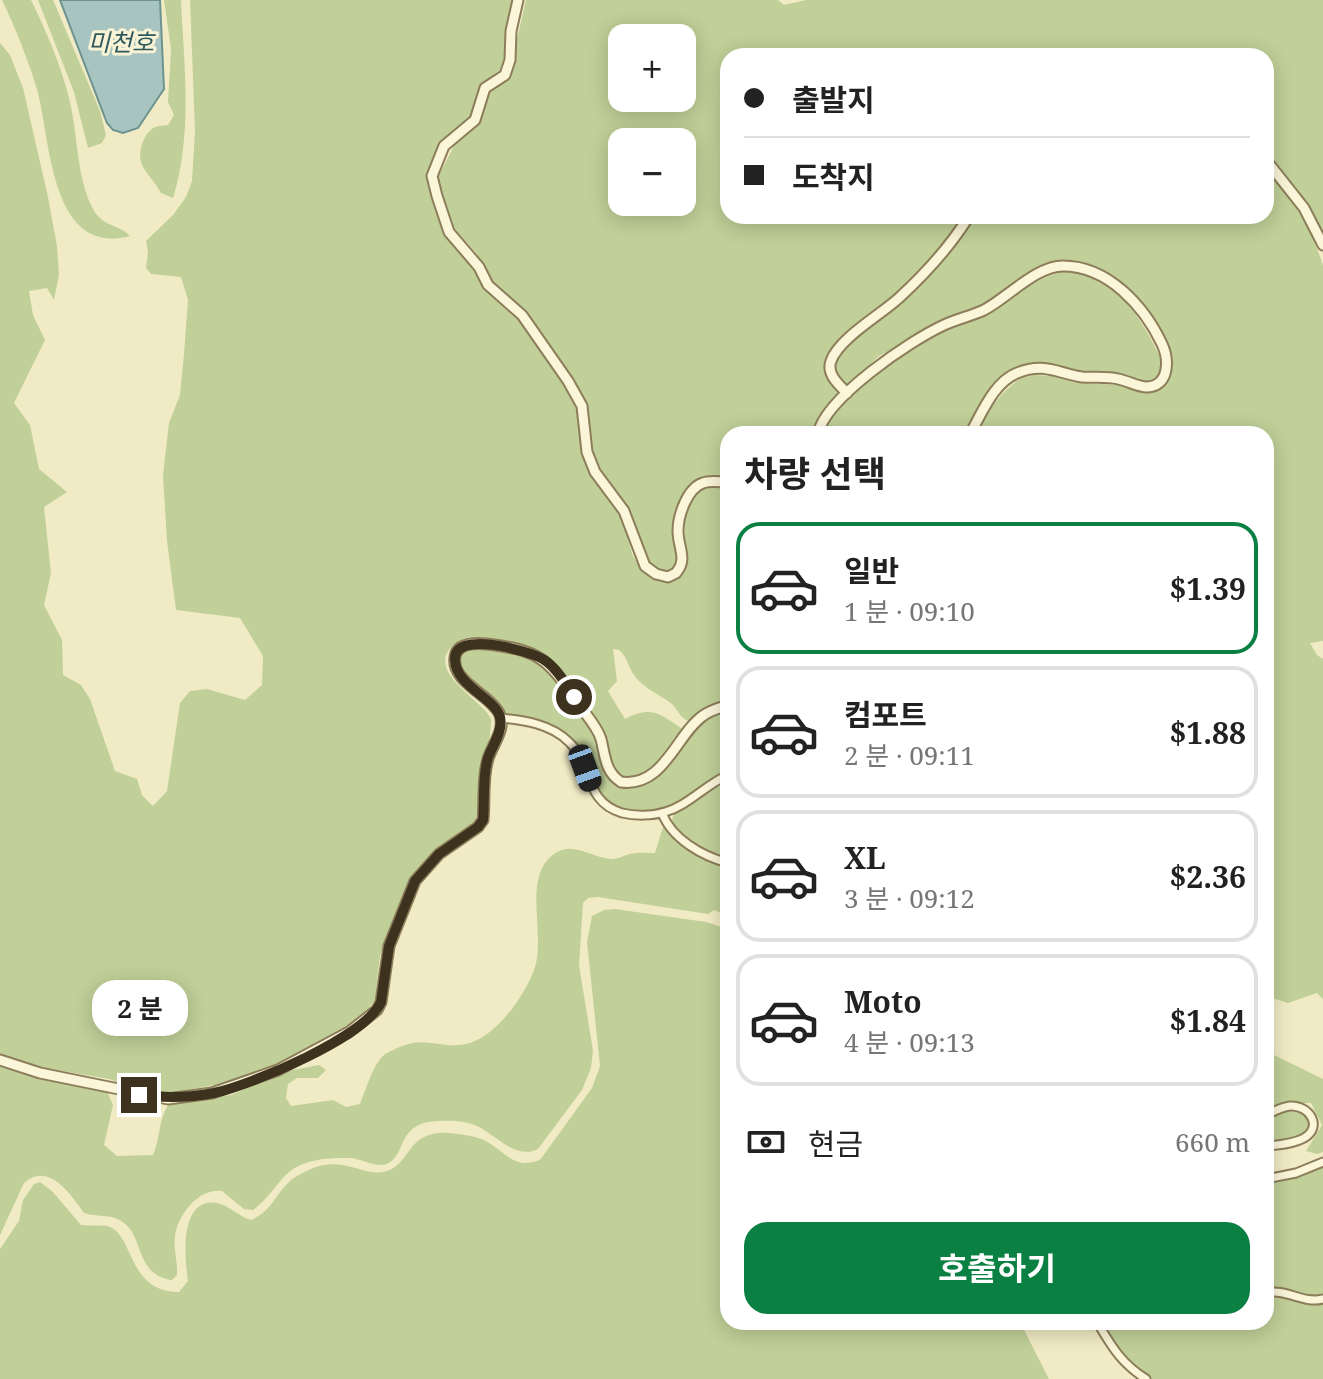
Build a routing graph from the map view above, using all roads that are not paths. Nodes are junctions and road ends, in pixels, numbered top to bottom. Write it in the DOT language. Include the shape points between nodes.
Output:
graph roads {
  1 [pos="518,0"];
  2 [pos="1274,170"];
  3 [pos="964,224"];
  4 [pos="1323,245"];
  5 [pos="847,393"];
  6 [pos="821,426"];
  7 [pos="975,426"];
  8 [pos="720,482"];
  9 [pos="720,708"];
  10 [pos="500,718"];
  11 [pos="720,780"];
  12 [pos="662,813"];
  13 [pos="720,859"];
  14 [pos="0,1060"];
  15 [pos="1274,1112"];
  16 [pos="1274,1144"];
  17 [pos="1323,1162"];
  18 [pos="1274,1177"];
  19 [pos="1274,1292"];
  20 [pos="1323,1299"];
  21 [pos="1102,1330"];
  22 [pos="1146,1379"];
  1 -- 8 [label="street" via="505,75 485,88 475,120 444,146 432,176 445,223 488,285 522,315 568,381 582,406 595,472 624,511 645,566 668,577 676,573 684,557 678,530 687,499 699,484"];
  2 -- 4 [label="street" via="1304,208"];
  3 -- 5 [label="street" via="929,269 835,354 830,369"];
  5 -- 6 [label="street"];
  5 -- 7 [label="street" via="923,337 985,309 1059,265 1111,280 1160,341 1167,369 1155,385 1077,376 1050,367 1027,370 1002,383"];
  9 -- 10 [label="street" via="704,715 662,766 638,780 621,782 609,771 596,730 554,668 528,653 467,644 454,660"];
  10 -- 12 [label="street" via="527,720 567,740 607,808 626,814"];
  10 -- 14 [label="street" via="488,760 483,820 432,860 415,881 389,946 381,1002 349,1032 278,1070 212,1093 168,1099"];
  11 -- 12 [label="street"];
  12 -- 13 [label="street" via="687,844"];
  15 -- 16 [label="street" via="1300,1107 1314,1122 1313,1131 1303,1139"];
  17 -- 18 [label="street"];
  19 -- 20 [label="street"];
  21 -- 22 [label="street" via="1118,1356"];
}
